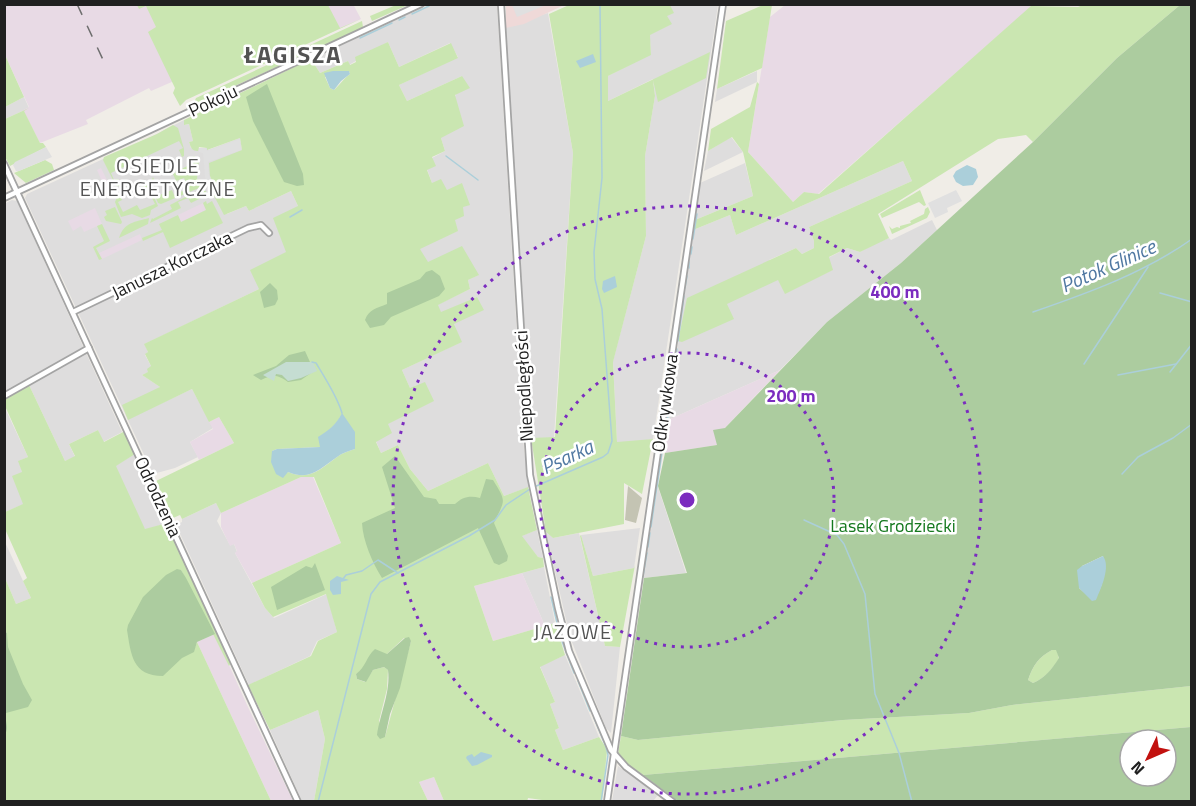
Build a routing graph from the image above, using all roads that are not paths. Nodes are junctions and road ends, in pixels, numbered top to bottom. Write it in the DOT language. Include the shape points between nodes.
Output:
graph roads {
  1 [pos="421,4"];
  2 [pos="501,4"];
  3 [pos="723,4"];
  4 [pos="4,164"];
  5 [pos="18,192"];
  6 [pos="4,198"];
  7 [pos="269,232"];
  8 [pos="73,312"];
  9 [pos="89,348"];
  10 [pos="4,396"];
  11 [pos="614,754"];
  12 [pos="298,801"];
  13 [pos="607,801"];
  14 [pos="673,801"];
  1 -- 5 [label="street, Pokoju"];
  2 -- 11 [label="street, Niepodległości" via="534,497 564,637"];
  3 -- 11 [label="street, Odkrywkowa"];
  4 -- 5 [label="street, Odrodzenia"];
  5 -- 6 [label="street, Pokoju"];
  5 -- 8 [label="street, Odrodzenia"];
  7 -- 8 [label="street, Janusza Korczaka" via="261,225 248,228"];
  8 -- 9 [label="street, Odrodzenia"];
  9 -- 10 [label="street"];
  9 -- 12 [label="street, Odrodzenia"];
  11 -- 13 [label="street, Odkrywkowa"];
  11 -- 14 [label="street"];
}
